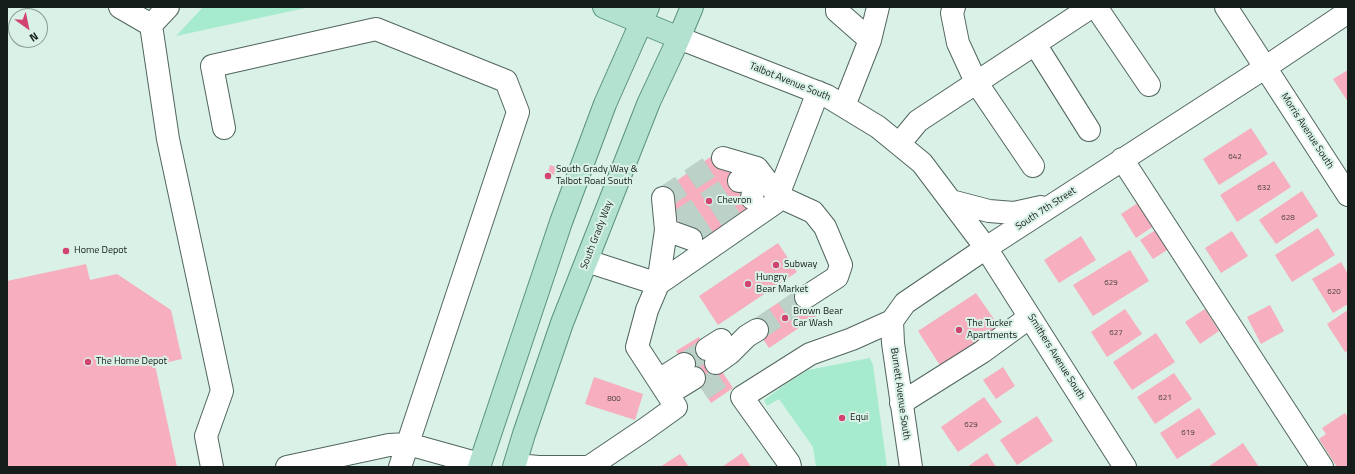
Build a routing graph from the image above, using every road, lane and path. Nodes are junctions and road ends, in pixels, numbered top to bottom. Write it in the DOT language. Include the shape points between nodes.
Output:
graph roads {
  1 [pos="120,7"];
  2 [pos="168,7"];
  3 [pos="604,7"];
  4 [pos="692,7"];
  5 [pos="878,7"];
  6 [pos="954,7"];
  7 [pos="1091,7"];
  8 [pos="1096,7"];
  9 [pos="1226,7"];
  10 [pos="837,8"];
  11 [pos="1348,12"];
  12 [pos="645,15"];
  13 [pos="151,25"];
  14 [pos="679,38"];
  15 [pos="870,40"];
  16 [pos="1035,44"];
  17 [pos="1266,67"];
  18 [pos="976,82"];
  19 [pos="1149,86"];
  20 [pos="818,92"];
  21 [pos="844,106"];
  22 [pos="224,128"];
  23 [pos="1089,130"];
  24 [pos="899,144"];
  25 [pos="723,158"];
  26 [pos="1122,159"];
  27 [pos="1033,166"];
  28 [pos="757,168"];
  29 [pos="739,180"];
  30 [pos="1348,195"];
  31 [pos="778,196"];
  32 [pos="662,198"];
  33 [pos="752,198"];
  34 [pos="950,201"];
  35 [pos="1052,205"];
  36 [pos="672,226"];
  37 [pos="691,239"];
  38 [pos="986,248"];
  39 [pos="587,261"];
  40 [pos="658,284"];
  41 [pos="806,297"];
  42 [pos="1030,317"];
  43 [pos="892,321"];
  44 [pos="757,330"];
  45 [pos="723,358"];
  46 [pos="668,394"];
  47 [pos="902,403"];
  48 [pos="408,444"];
  49 [pos="480,465"];
  50 [pos="515,466"];
  51 [pos="212,467"];
  52 [pos="287,467"];
  53 [pos="400,467"];
  54 [pos="790,467"];
  55 [pos="911,467"];
  56 [pos="1125,467"];
  57 [pos="1322,467"];
  1 -- 13 [label="street"];
  2 -- 13 [label="street"];
  3 -- 12 [label="main road"];
  4 -- 14 [label="main road, South Grady Way"];
  5 -- 15 [label="street"];
  6 -- 18 [label="street" via="952,13 958,43"];
  7 -- 16 [label="street"];
  8 -- 19 [label="street"];
  9 -- 17 [label="street, Morris Avenue South"];
  10 -- 15 [label="street"];
  11 -- 17 [label="street, South 7th Street"];
  12 -- 14 [label="main road"];
  12 -- 49 [label="main road" via="605,104 561,222"];
  13 -- 51 [label="street" via="168,139 222,391 206,436"];
  14 -- 20 [label="street, Talbot Avenue South"];
  14 -- 39 [label="main road, South Grady Way" via="649,102"];
  15 -- 21 [label="street"];
  16 -- 18 [label="street"];
  16 -- 23 [label="street"];
  17 -- 26 [label="street, South 7th Street"];
  17 -- 30 [label="street, Morris Avenue South"];
  18 -- 24 [label="street" via="918,120"];
  18 -- 27 [label="street"];
  20 -- 21 [label="street, Talbot Avenue South"];
  20 -- 31 [label="street"];
  21 -- 24 [label="street, Talbot Avenue South" via="878,127"];
  22 -- 48 [label="street" via="212,66 376,29 506,81 518,112"];
  24 -- 34 [label="street, Talbot Avenue South" via="922,163"];
  25 -- 28 [label="street"];
  26 -- 35 [label="street, South 7th Street"];
  26 -- 57 [label="street"];
  28 -- 29 [label="street"];
  28 -- 31 [label="street"];
  28 -- 33 [label="street"];
  31 -- 40 [label="street" via="775,203"];
  31 -- 41 [label="street" via="813,212 826,227 840,265 838,277"];
  32 -- 36 [label="street"];
  34 -- 35 [label="street" via="989,211 1014,212"];
  34 -- 38 [label="street, Talbot Avenue South"];
  35 -- 38 [label="street, South 7th Street"];
  36 -- 37 [label="street"];
  36 -- 40 [label="street"];
  38 -- 42 [label="street, Smithers Avenue South"];
  38 -- 43 [label="street, South 7th Street" via="905,303"];
  39 -- 40 [label="street"];
  39 -- 50 [label="main road, South Grady Way" via="562,323"];
  40 -- 46 [label="street" via="647,310 637,347"];
  42 -- 47 [label="street" via="982,352"];
  42 -- 56 [label="street, Smithers Avenue South"];
  43 -- 47 [label="street, Burnett Avenue South"];
  43 -- 54 [label="street, South 7th Street" via="810,354 742,397"];
  44 -- 45 [label="street"];
  46 -- 46 [label="street" via="693,377"];
  46 -- 50 [label="street" via="644,430 589,467"];
  47 -- 55 [label="street, Burnett Avenue South"];
  48 -- 49 [label="street"];
  48 -- 52 [label="street" via="389,445"];
  48 -- 53 [label="street"];
}
